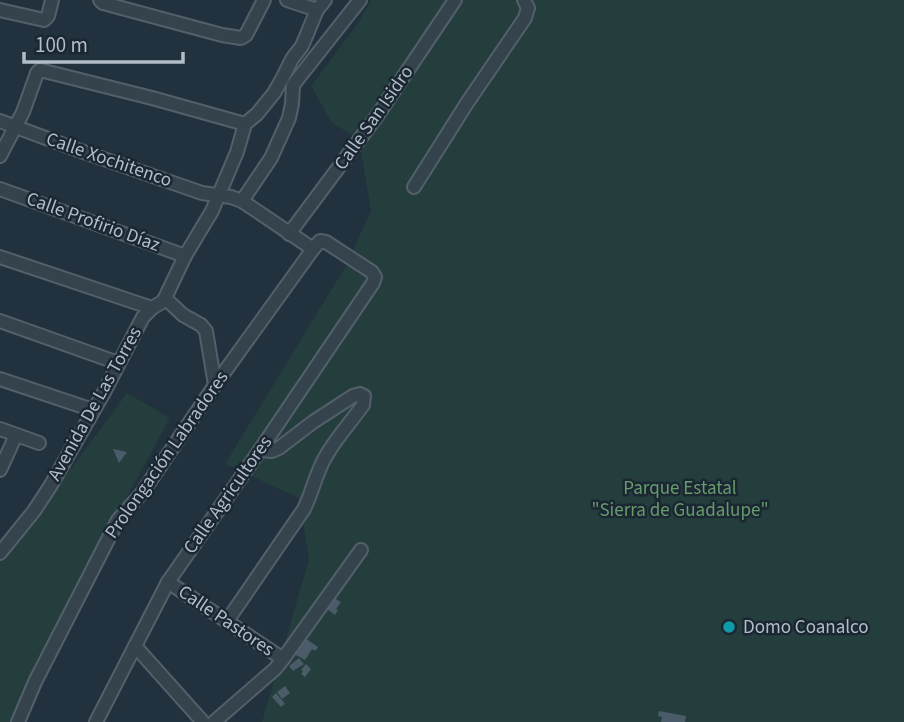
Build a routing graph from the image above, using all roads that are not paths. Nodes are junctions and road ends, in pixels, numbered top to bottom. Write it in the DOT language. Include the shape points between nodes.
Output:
graph roads {
  1 [pos="52,0"];
  2 [pos="100,0"];
  3 [pos="264,0"];
  4 [pos="286,0"];
  5 [pos="360,0"];
  6 [pos="455,0"];
  7 [pos="526,4"];
  8 [pos="321,5"];
  9 [pos="0,10"];
  10 [pos="288,82"];
  11 [pos="0,121"];
  12 [pos="245,124"];
  13 [pos="16,127"];
  14 [pos="0,156"];
  15 [pos="414,187"];
  16 [pos="0,188"];
  17 [pos="220,195"];
  18 [pos="242,201"];
  19 [pos="289,234"];
  20 [pos="318,245"];
  21 [pos="185,256"];
  22 [pos="0,257"];
  23 [pos="375,278"];
  24 [pos="165,298"];
  25 [pos="152,308"];
  26 [pos="0,321"];
  27 [pos="118,363"];
  28 [pos="0,379"];
  29 [pos="215,385"];
  30 [pos="93,410"];
  31 [pos="0,429"];
  32 [pos="16,435"];
  33 [pos="39,443"];
  34 [pos="260,450"];
  35 [pos="0,470"];
  36 [pos="362,550"];
  37 [pos="0,551"];
  38 [pos="168,582"];
  39 [pos="227,621"];
  40 [pos="135,646"];
  41 [pos="284,659"];
  42 [pos="102,719"];
  43 [pos="18,722"];
  44 [pos="203,722"];
  45 [pos="214,722"];
  1 -- 9 [label="street" via="46,20"];
  2 -- 3 [label="street" via="241,38"];
  4 -- 8 [label="street"];
  5 -- 10 [label="street"];
  6 -- 19 [label="street, Calle San Isidro"];
  7 -- 15 [label="street" via="525,18"];
  8 -- 10 [label="street, Avenida De Las Torres" via="292,59"];
  10 -- 12 [label="street, Avenida De Las Torres"];
  10 -- 18 [label="street" via="289,118 271,158"];
  11 -- 13 [label="street, Calle Xochitenco"];
  12 -- 13 [label="street" via="42,70"];
  12 -- 17 [label="street, Avenida De Las Torres"];
  13 -- 14 [label="street"];
  13 -- 17 [label="street, Calle Xochitenco"];
  16 -- 21 [label="street, Calle Profirio Díaz"];
  17 -- 18 [label="street, Calle Xochitenco"];
  17 -- 21 [label="street, Avenida De Las Torres"];
  18 -- 19 [label="street, Calle Xochitenco"];
  19 -- 20 [label="street, Calle Xochitenco"];
  20 -- 23 [label="street, Calle Xochitenco" via="326,242"];
  20 -- 29 [label="street, Prolongación Labradores"];
  21 -- 24 [label="street, Avenida De Las Torres"];
  22 -- 25 [label="street"];
  23 -- 34 [label="street, Calle Agricultores"];
  24 -- 25 [label="street, Avenida De Las Torres"];
  24 -- 29 [label="street" via="206,331"];
  25 -- 27 [label="street, Avenida De Las Torres"];
  26 -- 27 [label="street"];
  27 -- 30 [label="street, Avenida De Las Torres"];
  28 -- 30 [label="street"];
  29 -- 43 [label="street, Prolongación Labradores" via="142,493 118,520"];
  30 -- 37 [label="street, Avenida De Las Torres" via="34,511"];
  31 -- 32 [label="street"];
  32 -- 33 [label="street"];
  32 -- 35 [label="street"];
  34 -- 38 [label="street, Calle Agricultores"];
  34 -- 39 [label="street" via="279,448 354,396 365,396 327,454 304,509"];
  36 -- 41 [label="street"];
  38 -- 39 [label="street, Calle Pastores"];
  38 -- 40 [label="street, Calle Agricultores"];
  39 -- 41 [label="street, Calle Pastores"];
  40 -- 42 [label="street, Calle Agricultores"];
  40 -- 44 [label="street"];
  41 -- 45 [label="street"];
}
